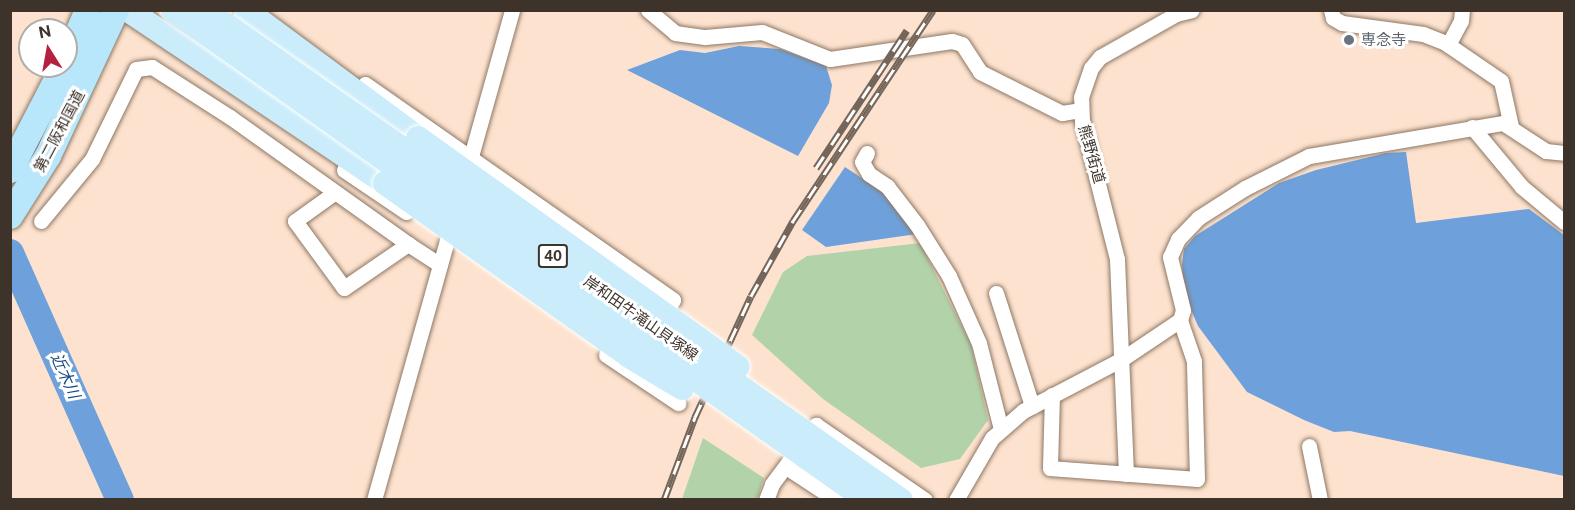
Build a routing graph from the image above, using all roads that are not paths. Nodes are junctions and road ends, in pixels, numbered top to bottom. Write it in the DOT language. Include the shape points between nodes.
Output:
graph roads {
  1 [pos="88,10"];
  2 [pos="116,10"];
  3 [pos="128,10"];
  4 [pos="173,10"];
  5 [pos="206,10"];
  6 [pos="245,10"];
  7 [pos="512,10"];
  8 [pos="648,10"];
  9 [pos="1192,10"];
  10 [pos="1331,10"];
  11 [pos="1462,10"];
  12 [pos="1176,12"];
  13 [pos="78,33"];
  14 [pos="1448,45"];
  15 [pos="184,49"];
  16 [pos="61,78"];
  17 [pos="1080,110"];
  18 [pos="1511,126"];
  19 [pos="1472,127"];
  20 [pos="38,149"];
  21 [pos="867,153"];
  22 [pos="1564,153"];
  23 [pos="470,159"];
  24 [pos="10,170"];
  25 [pos="334,193"];
  26 [pos="10,216"];
  27 [pos="41,221"];
  28 [pos="1564,222"];
  29 [pos="447,240"];
  30 [pos="408,244"];
  31 [pos="440,265"];
  32 [pos="996,293"];
  33 [pos="1180,320"];
  34 [pos="1122,359"];
  35 [pos="630,372"];
  36 [pos="1052,395"];
  37 [pos="678,404"];
  38 [pos="1032,406"];
  39 [pos="1001,429"];
  40 [pos="1309,446"];
  41 [pos="800,454"];
  42 [pos="1126,474"];
  43 [pos="374,500"];
  44 [pos="766,500"];
  45 [pos="836,500"];
  46 [pos="867,500"];
  47 [pos="901,500"];
  48 [pos="925,500"];
  49 [pos="956,500"];
  50 [pos="1320,500"];
  1 -- 13 [label="highway, 第二阪和国道"];
  2 -- 20 [label="highway, 第二阪和国道"];
  3 -- 15 [label="main road"];
  4 -- 41 [label="main road, 岸和田牛滝山貝塚線 / 40, bridge"];
  5 -- 41 [label="main road, 岸和田牛滝山貝塚線 / 40, bridge"];
  6 -- 23 [label="street" via="300,38"];
  6 -- 41 [label="main road, bridge" via="729,361 788,409"];
  7 -- 23 [label="street"];
  8 -- 17 [label="street" via="675,33 705,37 762,32 830,59 952,41 962,44 980,72 1062,113"];
  9 -- 12 [label="street, 熊野街道"];
  10 -- 14 [label="street" via="1333,18 1342,23 1423,34"];
  11 -- 14 [label="street" via="1461,21"];
  12 -- 17 [label="street, 熊野街道" via="1100,57 1084,84"];
  14 -- 18 [label="street" via="1501,81"];
  15 -- 29 [label="street" via="281,126"];
  15 -- 41 [label="main road, bridge" via="385,183 628,356"];
  16 -- 20 [label="highway, 第二阪和国道"];
  17 -- 34 [label="street, 熊野街道" via="1117,259"];
  18 -- 19 [label="street" via="1503,123"];
  18 -- 22 [label="street" via="1546,151"];
  19 -- 28 [label="street" via="1522,187"];
  19 -- 33 [label="street" via="1309,156 1245,188 1198,218 1178,239 1170,257 1183,310"];
  20 -- 24 [label="highway, 第二阪和国道"];
  20 -- 26 [label="highway, 第二阪和国道"];
  21 -- 39 [label="street" via="862,162 868,174 887,186 949,276 979,343"];
  23 -- 29 [label="street"];
  23 -- 35 [label="street" via="673,300"];
  25 -- 27 [label="street" via="152,67 136,69 92,159"];
  25 -- 30 [label="street"];
  25 -- 30 [label="street" via="296,221 344,288"];
  29 -- 31 [label="street"];
  29 -- 35 [label="street"];
  30 -- 31 [label="street"];
  31 -- 43 [label="street"];
  32 -- 38 [label="street"];
  33 -- 34 [label="street"];
  33 -- 42 [label="street" via="1194,361 1197,479"];
  34 -- 36 [label="street"];
  34 -- 42 [label="street, 熊野街道"];
  35 -- 37 [label="street"];
  36 -- 38 [label="street"];
  36 -- 42 [label="street" via="1050,468"];
  38 -- 39 [label="street"];
  39 -- 49 [label="street"];
  40 -- 50 [label="street"];
  41 -- 44 [label="street" via="772,483"];
  41 -- 45 [label="street"];
  41 -- 46 [label="main road, 岸和田牛滝山貝塚線 / 40, bridge"];
  41 -- 47 [label="main road, 岸和田牛滝山貝塚線 / 40, bridge"];
  41 -- 48 [label="street" via="816,425"];
}
